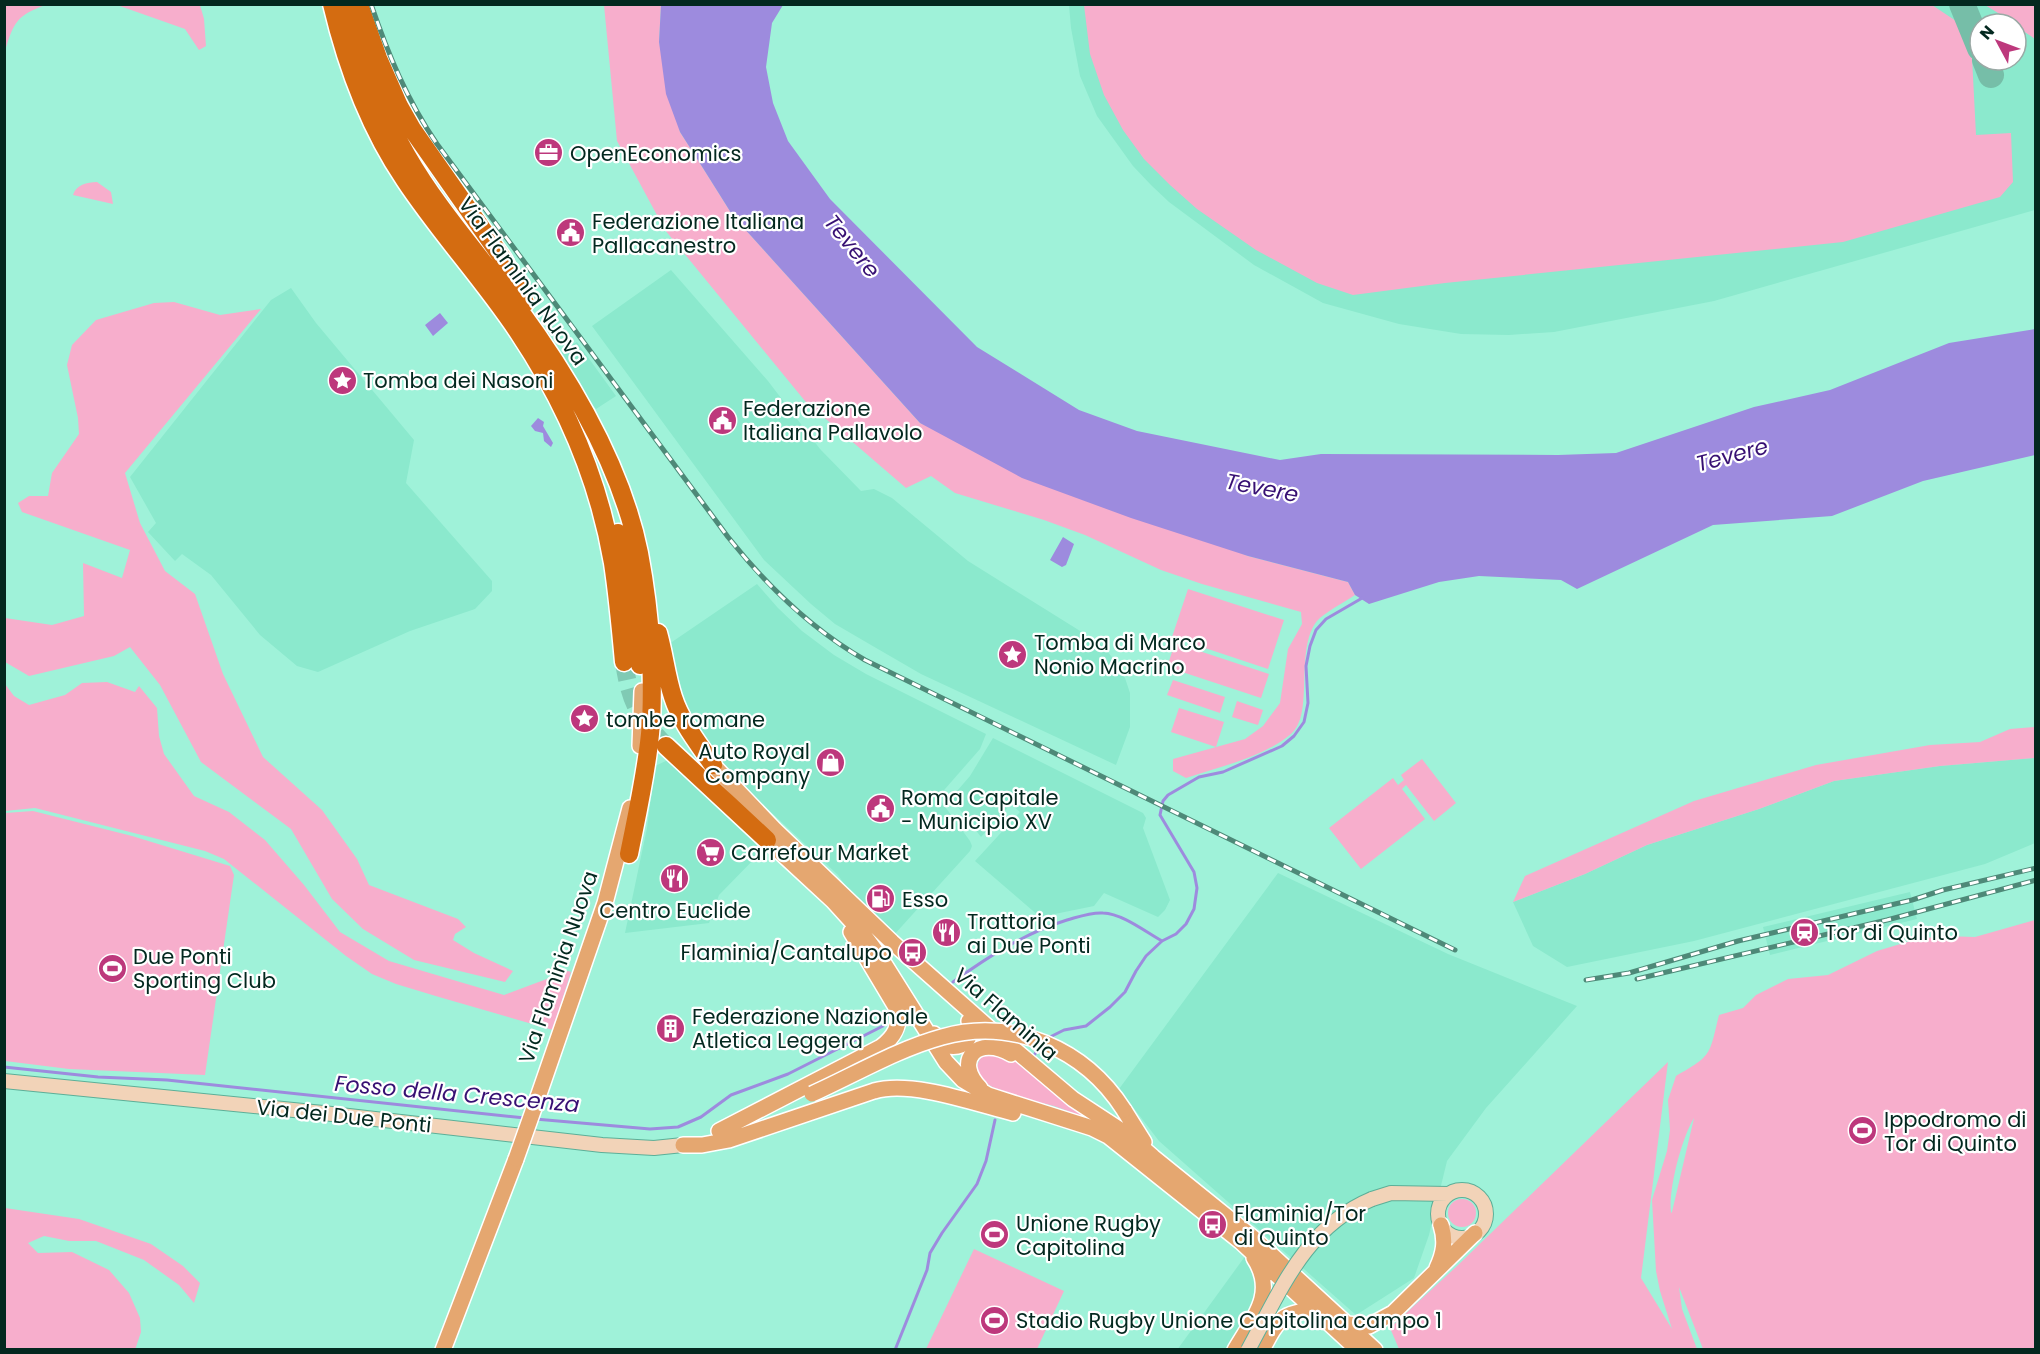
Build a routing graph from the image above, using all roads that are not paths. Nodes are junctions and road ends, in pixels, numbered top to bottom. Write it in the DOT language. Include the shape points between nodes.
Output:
graph roads {
  1 [pos="323,4"];
  2 [pos="332,4"];
  3 [pos="346,4"];
  4 [pos="359,4"];
  5 [pos="347,60"];
  6 [pos="526,344"];
  7 [pos="550,353"];
  8 [pos="646,591"];
  9 [pos="624,662"];
  10 [pos="642,691"];
  11 [pos="666,746"];
  12 [pos="713,765"];
  13 [pos="767,840"];
  14 [pos="629,854"];
  15 [pos="833,901"];
  16 [pos="959,1001"];
  17 [pos="921,1022"];
  18 [pos="880,1047"];
  19 [pos="1028,1061"];
  20 [pos="4,1081"];
  21 [pos="988,1095"];
  22 [pos="859,1096"];
  23 [pos="543,1098"];
  24 [pos="1052,1116"];
  25 [pos="718,1131"];
  26 [pos="683,1145"];
  27 [pos="1153,1157"];
  28 [pos="520,1160"];
  29 [pos="1412,1193"];
  30 [pos="1448,1194"];
  31 [pos="1440,1221"];
  32 [pos="1475,1233"];
  33 [pos="1248,1248"];
  34 [pos="1434,1273"];
  35 [pos="1317,1311"];
  36 [pos="1392,1313"];
  37 [pos="1347,1324"];
  38 [pos="442,1350"];
  39 [pos="451,1350"];
  40 [pos="1235,1350"];
  41 [pos="1248,1350"];
  42 [pos="1262,1350"];
  43 [pos="1358,1350"];
  44 [pos="1375,1350"];
  45 [pos="1380,1350"];
  1 -- 5 [label="highway"];
  2 -- 5 [label="highway, Via Flaminia Nuova"];
  3 -- 7 [label="highway, Via Flaminia Nuova" via="379,103 407,157"];
  4 -- 7 [label="highway" via="394,97 503,259"];
  5 -- 6 [label="highway, Via Flaminia Nuova" via="367,112 404,178"];
  6 -- 9 [label="highway" via="566,414 591,477 612,560"];
  6 -- 10 [label="highway" via="563,395 604,488 629,572"];
  7 -- 8 [label="highway, Via Flaminia Nuova" via="582,405 608,459 639,550"];
  8 -- 12 [label="highway" via="676,707"];
  8 -- 14 [label="highway" via="652,718"];
  10 -- 23 [label="main road, Via Flaminia Nuova" via="639,761 618,860"];
  11 -- 13 [label="highway"];
  12 -- 16 [label="main road, Via Flaminia" via="775,830"];
  13 -- 15 [label="main road"];
  14 -- 23 [label="main road, Via Flaminia Nuova" via="604,939"];
  15 -- 17 [label="main road" via="868,941"];
  15 -- 18 [label="main road" via="897,1009 895,1032"];
  16 -- 17 [label="main road" via="971,1026 969,1037 960,1046 944,1044"];
  16 -- 19 [label="main road, Via Flaminia"];
  17 -- 21 [label="main road" via="945,1062 970,1085"];
  18 -- 22 [label="main road" via="865,1073"];
  18 -- 25 [label="main road"];
  19 -- 21 [label="main road" via="995,1046 975,1052 969,1061 970,1073"];
  19 -- 27 [label="main road, Via Flaminia"];
  20 -- 26 [label="street, Via dei Due Ponti" via="602,1145"];
  21 -- 24 [label="main road"];
  22 -- 24 [label="main road" via="882,1088 903,1087 1022,1115"];
  22 -- 26 [label="main road" via="729,1140"];
  23 -- 28 [label="main road, Via Flaminia Nuova, bridge"];
  24 -- 33 [label="main road" via="1108,1136"];
  25 -- 26 [label="main road"];
  25 -- 27 [label="main road, bridge" via="935,1039 990,1031 1034,1039 1073,1057 1101,1080"];
  27 -- 37 [label="main road, Via Flaminia" via="1252,1237"];
  28 -- 38 [label="main road, Via Flaminia Nuova"];
  28 -- 39 [label="main road, Via Flaminia Nuova"];
  29 -- 30 [label="street"];
  29 -- 31 [label="street" via="1425,1201"];
  29 -- 41 [label="street, bridge" via="1391,1193 1372,1199 1332,1222 1308,1247"];
  30 -- 31 [label="street" via="1441,1202"];
  30 -- 32 [label="street" via="1467,1191 1481,1200 1485,1216"];
  31 -- 32 [label="street" via="1455,1236"];
  31 -- 34 [label="main road" via="1444,1248"];
  32 -- 34 [label="main road"];
  33 -- 35 [label="main road"];
  33 -- 40 [label="main road" via="1262,1271 1264,1295"];
  34 -- 36 [label="main road"];
  35 -- 42 [label="main road" via="1295,1311 1285,1316"];
  35 -- 43 [label="main road"];
  36 -- 37 [label="main road" via="1369,1326"];
  36 -- 45 [label="main road" via="1381,1333"];
  37 -- 44 [label="main road, Via Flaminia"];
}
